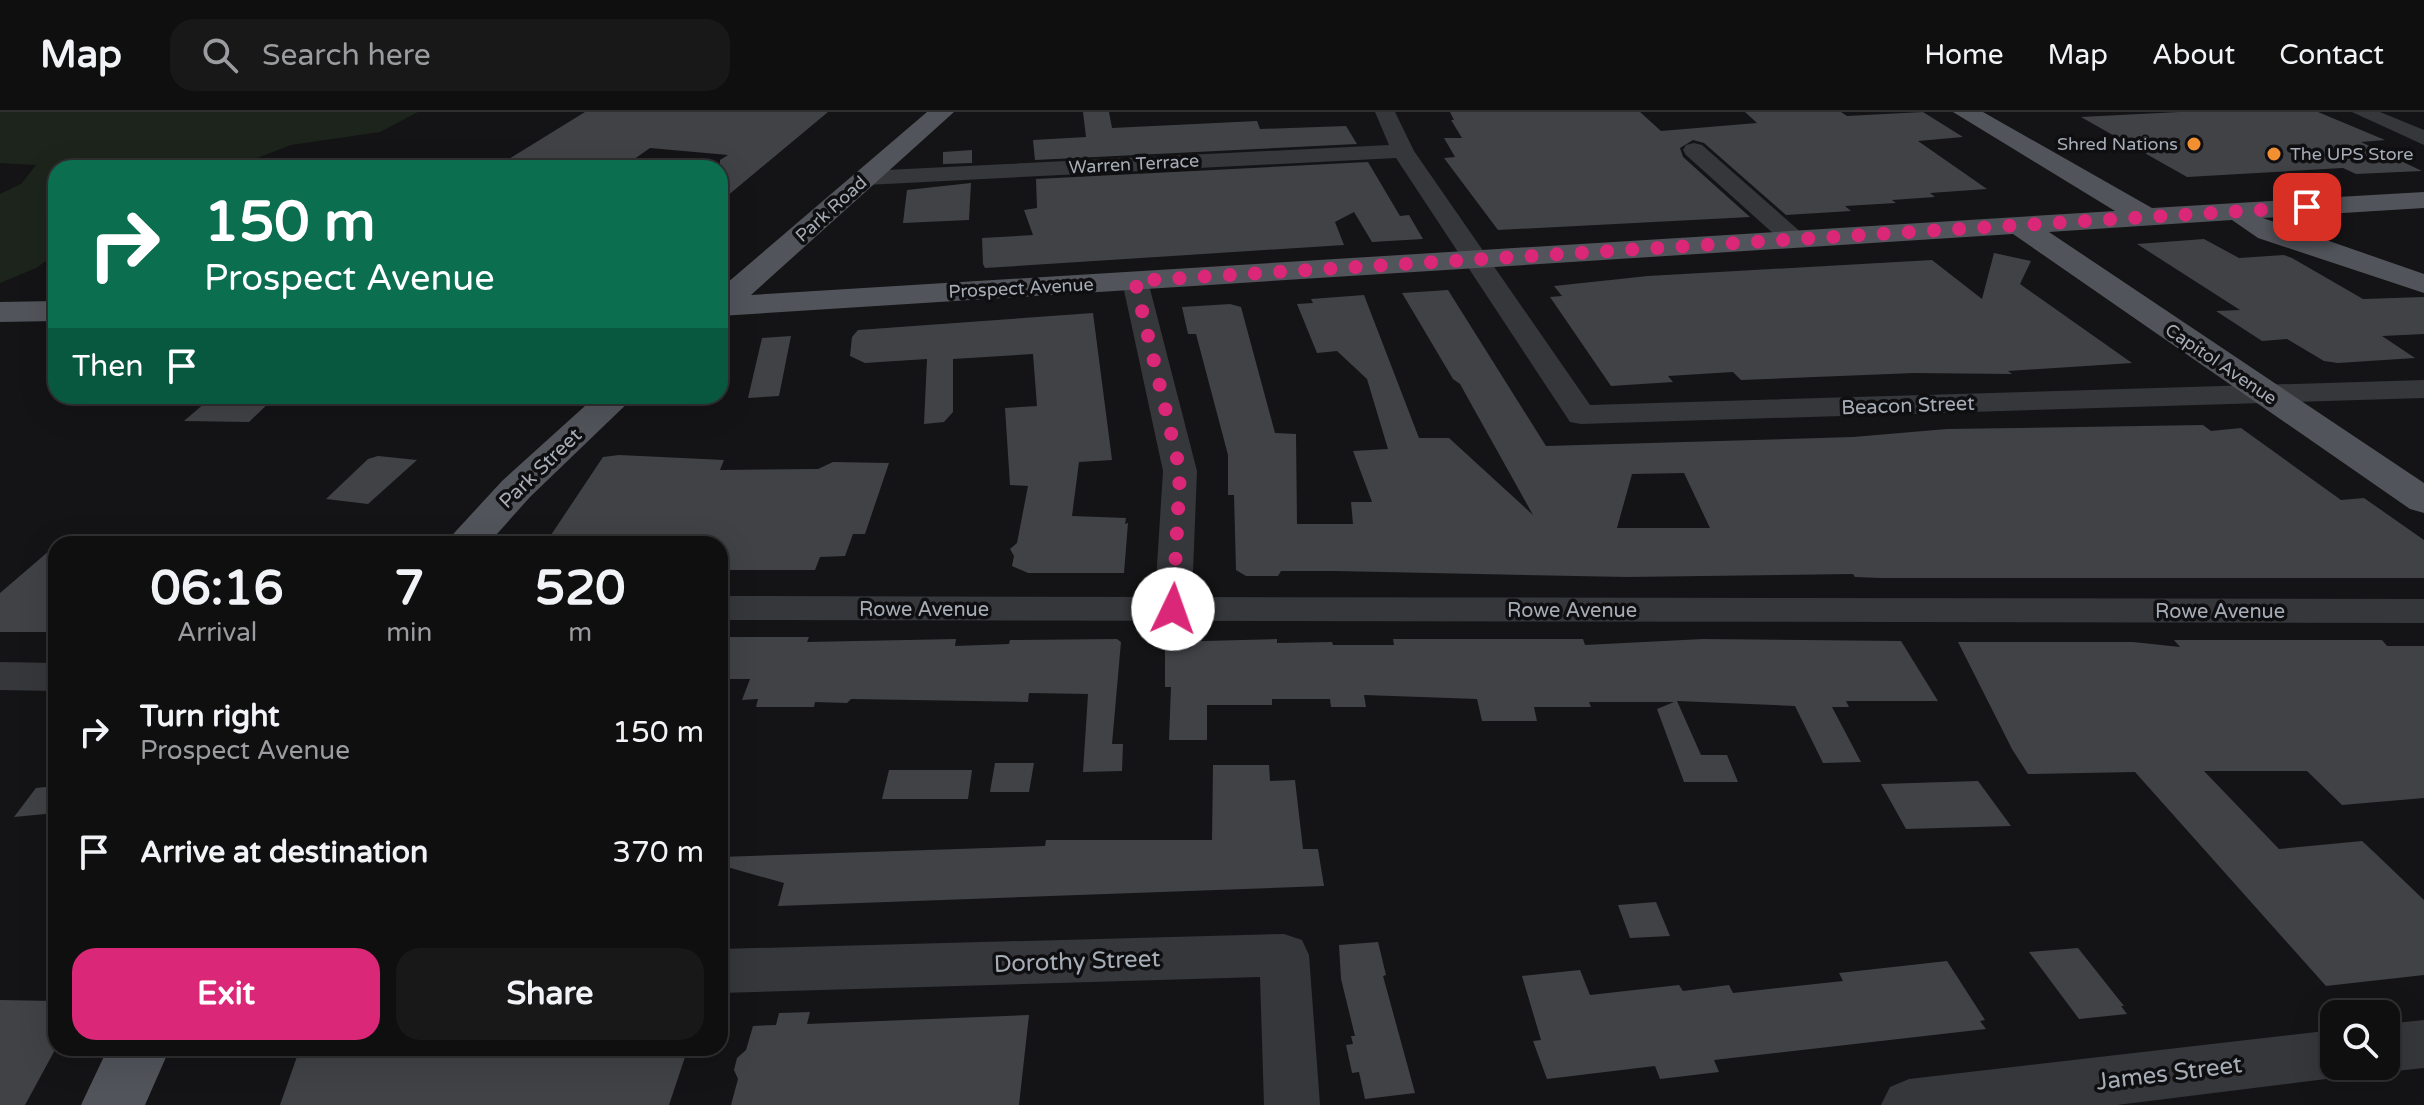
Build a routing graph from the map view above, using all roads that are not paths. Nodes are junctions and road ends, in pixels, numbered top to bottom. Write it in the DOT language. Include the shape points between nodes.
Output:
graph roads {
  1 [pos="942,112"];
  2 [pos="1385,112"];
  3 [pos="1965,112"];
  4 [pos="2362,112"];
  5 [pos="2424,138"];
  6 [pos="1694,150"];
  7 [pos="1403,151"];
  8 [pos="2055,165"];
  9 [pos="866,178"];
  10 [pos="2424,200"];
  11 [pos="2240,212"];
  12 [pos="2148,218"];
  13 [pos="2079,222"];
  14 [pos="2019,225"];
  15 [pos="1795,240"];
  16 [pos="1474,260"];
  17 [pos="2424,264"];
  18 [pos="1135,281"];
  19 [pos="2424,284"];
  20 [pos="728,298"];
  21 [pos="728,305"];
  22 [pos="48,311"];
  23 [pos="0,312"];
  24 [pos="2424,389"];
  25 [pos="2265,393"];
  26 [pos="608,404"];
  27 [pos="2424,501"];
  28 [pos="473,536"];
  29 [pos="728,608"];
  30 [pos="1173,609"];
  31 [pos="2424,611"];
  32 [pos="0,676"];
  33 [pos="48,677"];
  34 [pos="728,971"];
  35 [pos="2424,1044"];
  36 [pos="2400,1047"];
  37 [pos="135,1056"];
  38 [pos="2320,1056"];
  39 [pos="113,1105"];
  40 [pos="1292,1105"];
  41 [pos="1909,1105"];
  1 -- 9 [label="main road, Park Road"];
  2 -- 7 [label="street"];
  3 -- 8 [label="main road"];
  4 -- 5 [label="street"];
  6 -- 15 [label="street"];
  7 -- 9 [label="street, Warren Terrace"];
  7 -- 16 [label="street"];
  8 -- 12 [label="main road"];
  8 -- 13 [label="main road" via="2078,197"];
  9 -- 20 [label="main road, Park Road"];
  10 -- 11 [label="main road, Prospect Avenue"];
  11 -- 12 [label="main road, Prospect Avenue"];
  11 -- 17 [label="main road"];
  11 -- 19 [label="main road" via="2268,232"];
  12 -- 13 [label="main road, Prospect Avenue"];
  13 -- 14 [label="main road, Prospect Avenue"];
  14 -- 15 [label="main road, Prospect Avenue"];
  14 -- 25 [label="main road, Capitol Avenue"];
  15 -- 16 [label="main road, Prospect Avenue"];
  16 -- 18 [label="main road, Prospect Avenue"];
  16 -- 25 [label="street, Beacon Street" via="1581,415"];
  18 -- 21 [label="main road, Prospect Avenue"];
  18 -- 30 [label="street" via="1180,471"];
  22 -- 23 [label="main road"];
  24 -- 25 [label="street, Beacon Street"];
  25 -- 27 [label="main road, Capitol Avenue"];
  26 -- 28 [label="main road, Park Street"];
  29 -- 30 [label="street, Rowe Avenue"];
  30 -- 31 [label="street, Rowe Avenue"];
  32 -- 33 [label="street"];
  34 -- 40 [label="street, Dorothy Street" via="1284,955"];
  35 -- 36 [label="street"];
  37 -- 39 [label="main road"];
  38 -- 41 [label="street, James Street"];
}
